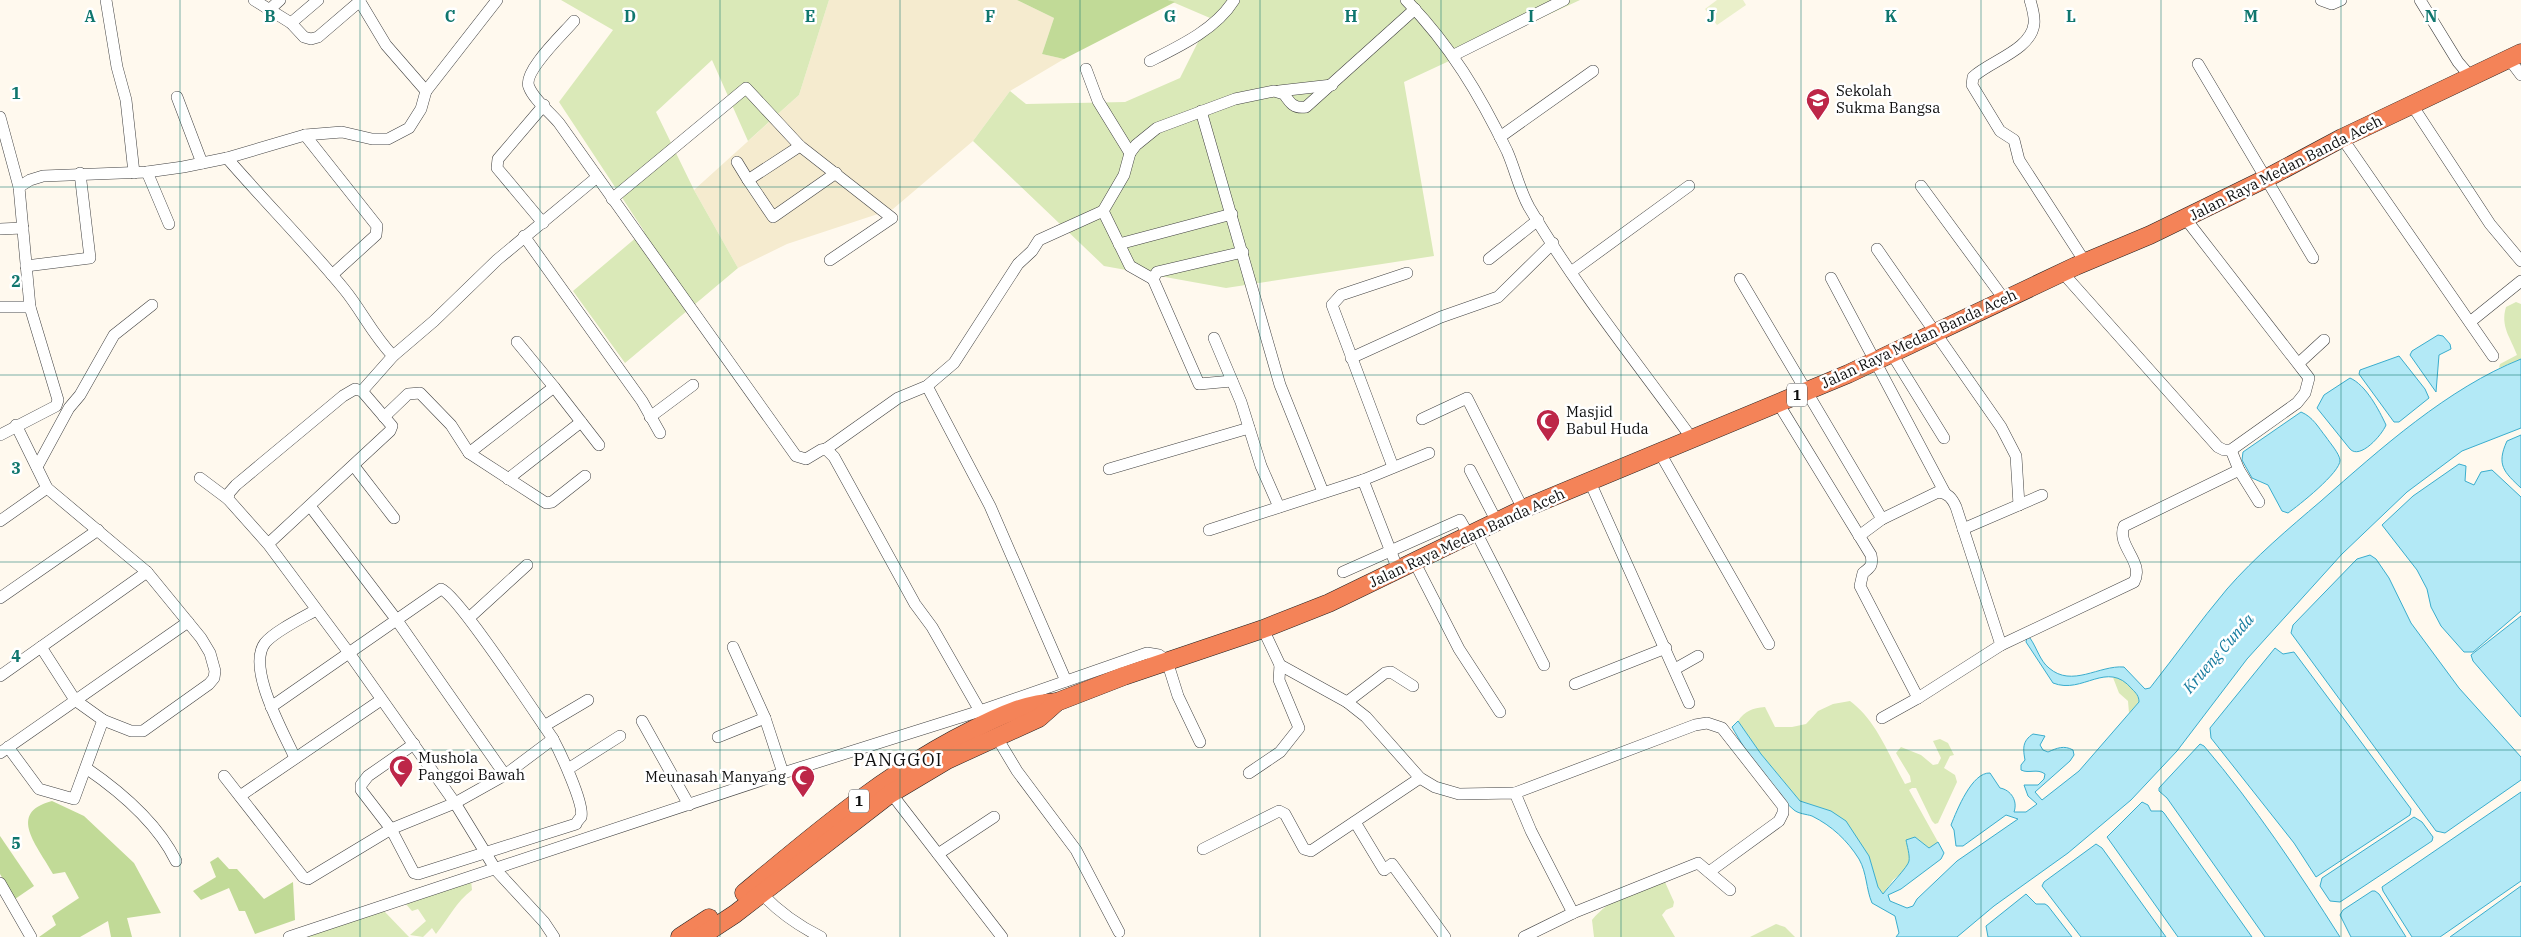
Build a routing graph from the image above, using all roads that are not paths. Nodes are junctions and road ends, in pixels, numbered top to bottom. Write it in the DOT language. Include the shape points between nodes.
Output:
graph roads {
  1 [pos="106,0"];
  2 [pos="254,0"];
  3 [pos="280,0"];
  4 [pos="318,0"];
  5 [pos="360,0"];
  6 [pos="497,0"];
  7 [pos="1234,0"];
  8 [pos="1406,0"];
  9 [pos="1564,0"];
  10 [pos="2030,0"];
  11 [pos="2322,0"];
  12 [pos="2341,0"];
  13 [pos="2420,0"];
  14 [pos="1415,9"];
  15 [pos="269,10"];
  16 [pos="574,21"];
  17 [pos="291,23"];
  18 [pos="1454,55"];
  19 [pos="2515,56"];
  20 [pos="1150,61"];
  21 [pos="2198,64"];
  22 [pos="1086,69"];
  23 [pos="1593,71"];
  24 [pos="2521,75"];
  25 [pos="2470,76"];
  26 [pos="1332,85"];
  27 [pos="426,91"];
  28 [pos="1279,91"];
  29 [pos="177,97"];
  30 [pos="544,105"];
  31 [pos="2412,105"];
  32 [pos="1201,111"];
  33 [pos="0,117"];
  34 [pos="305,134"];
  35 [pos="1500,137"];
  36 [pos="2342,138"];
  37 [pos="800,146"];
  38 [pos="1130,153"];
  39 [pos="227,158"];
  40 [pos="6,160"];
  41 [pos="737,162"];
  42 [pos="202,163"];
  43 [pos="147,172"];
  44 [pos="134,173"];
  45 [pos="836,173"];
  46 [pos="80,174"];
  47 [pos="596,178"];
  48 [pos="2267,178"];
  49 [pos="748,180"];
  50 [pos="1689,186"];
  51 [pos="1920,186"];
  52 [pos="19,187"];
  53 [pos="612,199"];
  54 [pos="1103,211"];
  55 [pos="1232,214"];
  56 [pos="2185,218"];
  57 [pos="1538,220"];
  58 [pos="543,223"];
  59 [pos="169,224"];
  60 [pos="22,228"];
  61 [pos="0,229"];
  62 [pos="524,236"];
  63 [pos="1553,243"];
  64 [pos="1118,244"];
  65 [pos="1877,249"];
  66 [pos="1243,252"];
  67 [pos="2312,258"];
  68 [pos="1489,259"];
  69 [pos="830,260"];
  70 [pos="2521,261"];
  71 [pos="2085,262"];
  72 [pos="26,266"];
  73 [pos="1571,272"];
  74 [pos="2062,272"];
  75 [pos="1407,273"];
  76 [pos="332,275"];
  77 [pos="1831,278"];
  78 [pos="1153,279"];
  79 [pos="1740,279"];
  80 [pos="2521,281"];
  81 [pos="2004,299"];
  82 [pos="152,305"];
  83 [pos="0,307"];
  84 [pos="30,307"];
  85 [pos="2470,322"];
  86 [pos="1937,333"];
  87 [pos="1214,338"];
  88 [pos="2324,340"];
  89 [pos="517,342"];
  90 [pos="1892,354"];
  91 [pos="392,356"];
  92 [pos="2493,356"];
  93 [pos="1352,358"];
  94 [pos="1874,362"];
  95 [pos="2299,363"];
  96 [pos="1232,381"];
  97 [pos="693,385"];
  98 [pos="927,386"];
  99 [pos="554,387"];
  100 [pos="1808,390"];
  101 [pos="362,391"];
  102 [pos="1778,403"];
  103 [pos="63,406"];
  104 [pos="384,417"];
  105 [pos="650,417"];
  106 [pos="1422,419"];
  107 [pos="581,422"];
  108 [pos="16,425"];
  109 [pos="1249,428"];
  110 [pos="660,432"];
  111 [pos="0,435"];
  112 [pos="1944,438"];
  113 [pos="1693,440"];
  114 [pos="599,445"];
  115 [pos="826,449"];
  116 [pos="2231,450"];
  117 [pos="1429,452"];
  118 [pos="469,453"];
  119 [pos="1660,453"];
  120 [pos="354,466"];
  121 [pos="37,467"];
  122 [pos="1393,467"];
  123 [pos="1109,469"];
  124 [pos="1470,470"];
  125 [pos="2239,470"];
  126 [pos="585,476"];
  127 [pos="200,478"];
  128 [pos="508,479"];
  129 [pos="1363,480"];
  130 [pos="1590,482"];
  131 [pos="47,488"];
  132 [pos="1323,492"];
  133 [pos="1945,492"];
  134 [pos="2042,495"];
  135 [pos="228,499"];
  136 [pos="2259,502"];
  137 [pos="2019,505"];
  138 [pos="310,506"];
  139 [pos="1279,507"];
  140 [pos="1523,509"];
  141 [pos="394,518"];
  142 [pos="1882,519"];
  143 [pos="0,521"];
  144 [pos="1497,522"];
  145 [pos="1963,529"];
  146 [pos="98,530"];
  147 [pos="1209,530"];
  148 [pos="1473,534"];
  149 [pos="1859,536"];
  150 [pos="268,544"];
  151 [pos="1391,552"];
  152 [pos="1414,563"];
  153 [pos="526,565"];
  154 [pos="1398,570"];
  155 [pos="147,572"];
  156 [pos="1343,572"];
  157 [pos="0,598"];
  158 [pos="316,610"];
  159 [pos="469,618"];
  160 [pos="396,619"];
  161 [pos="188,622"];
  162 [pos="1263,629"];
  163 [pos="1768,644"];
  164 [pos="2001,645"];
  165 [pos="41,647"];
  166 [pos="733,647"];
  167 [pos="1666,648"];
  168 [pos="349,653"];
  169 [pos="1698,656"];
  170 [pos="1167,661"];
  171 [pos="1280,665"];
  172 [pos="1544,665"];
  173 [pos="1675,669"];
  174 [pos="0,676"];
  175 [pos="1066,681"];
  176 [pos="1575,684"];
  177 [pos="1413,686"];
  178 [pos="1918,698"];
  179 [pos="75,700"];
  180 [pos="381,700"];
  181 [pos="588,700"];
  182 [pos="1057,702"];
  183 [pos="1347,702"];
  184 [pos="1689,703"];
  185 [pos="271,707"];
  186 [pos="980,711"];
  187 [pos="1500,712"];
  188 [pos="765,718"];
  189 [pos="1882,718"];
  190 [pos="103,720"];
  191 [pos="642,721"];
  192 [pos="544,726"];
  193 [pos="620,736"];
  194 [pos="996,736"];
  195 [pos="718,737"];
  196 [pos="553,740"];
  197 [pos="1200,742"];
  198 [pos="414,744"];
  199 [pos="4,750"];
  200 [pos="295,758"];
  201 [pos="86,768"];
  202 [pos="568,769"];
  203 [pos="783,773"];
  204 [pos="1249,773"];
  205 [pos="505,774"];
  206 [pos="224,776"];
  207 [pos="1420,778"];
  208 [pos="887,788"];
  209 [pos="1515,793"];
  210 [pos="240,796"];
  211 [pos="455,803"];
  212 [pos="689,805"];
  213 [pos="994,817"];
  214 [pos="1355,822"];
  215 [pos="391,829"];
  216 [pos="820,839"];
  217 [pos="1203,849"];
  218 [pos="486,854"];
  219 [pos="938,854"];
  220 [pos="176,860"];
  221 [pos="496,870"];
  222 [pos="1709,872"];
  223 [pos="0,883"];
  224 [pos="1730,890"];
  225 [pos="762,894"];
  226 [pos="732,909"];
  227 [pos="1574,913"];
  228 [pos="1119,932"];
  229 [pos="31,937"];
  230 [pos="289,937"];
  231 [pos="554,937"];
  232 [pos="680,937"];
  233 [pos="700,937"];
  234 [pos="820,937"];
  235 [pos="1002,937"];
  236 [pos="1445,937"];
  237 [pos="1524,937"];
  1 -- 44 [label="street" via="126,100"];
  2 -- 15 [label="street"];
  3 -- 15 [label="street"];
  4 -- 17 [label="street"];
  5 -- 17 [label="street" via="314,39 304,37"];
  5 -- 27 [label="street" via="386,45"];
  6 -- 27 [label="street"];
  7 -- 20 [label="street" via="1226,12 1201,31"];
  8 -- 14 [label="street"];
  9 -- 18 [label="street"];
  10 -- 71 [label="street" via="2034,23 2026,40 1981,70 1973,77 1972,85 2000,131 2014,140 2019,160"];
  11 -- 12 [label="street" via="2332,4"];
  13 -- 25 [label="street"];
  14 -- 18 [label="street"];
  14 -- 26 [label="street"];
  15 -- 17 [label="street"];
  16 -- 30 [label="street" via="529,74 530,89"];
  18 -- 35 [label="street"];
  19 -- 24 [label="street"];
  19 -- 25 [label="highway, Jalan Raya Medan Banda Aceh / 1"];
  21 -- 48 [label="street"];
  22 -- 38 [label="street" via="1098,101"];
  23 -- 35 [label="street"];
  25 -- 31 [label="highway, Jalan Raya Medan Banda Aceh / 1"];
  26 -- 28 [label="street"];
  26 -- 28 [label="street" via="1306,107 1299,108"];
  27 -- 34 [label="street" via="416,118 400,135 379,140 342,132"];
  28 -- 32 [label="street" via="1235,99"];
  29 -- 42 [label="street"];
  30 -- 47 [label="street"];
  30 -- 58 [label="street" via="498,159 497,168"];
  31 -- 36 [label="highway, Jalan Raya Medan Banda Aceh / 1"];
  31 -- 70 [label="street" via="2490,224"];
  32 -- 38 [label="street" via="1156,128"];
  32 -- 55 [label="street"];
  33 -- 40 [label="street"];
  34 -- 39 [label="street"];
  34 -- 76 [label="street" via="377,226 376,235"];
  35 -- 57 [label="street" via="1520,188"];
  36 -- 48 [label="highway, Jalan Raya Medan Banda Aceh / 1"];
  36 -- 85 [label="street"];
  37 -- 45 [label="street"];
  37 -- 49 [label="street"];
  37 -- 53 [label="street" via="746,88"];
  38 -- 54 [label="street" via="1124,176"];
  39 -- 42 [label="street"];
  39 -- 76 [label="street"];
  40 -- 52 [label="street"];
  41 -- 49 [label="street"];
  42 -- 43 [label="street"];
  43 -- 44 [label="street"];
  43 -- 59 [label="street"];
  44 -- 46 [label="street"];
  45 -- 49 [label="street" via="773,217"];
  45 -- 69 [label="street" via="892,218"];
  46 -- 52 [label="street" via="43,176"];
  46 -- 72 [label="street" via="90,258"];
  47 -- 53 [label="street"];
  47 -- 58 [label="street"];
  48 -- 56 [label="highway, Jalan Raya Medan Banda Aceh / 1"];
  48 -- 67 [label="street"];
  50 -- 73 [label="street"];
  51 -- 81 [label="street"];
  52 -- 60 [label="street"];
  53 -- 115 [label="street" via="796,456 806,459"];
  54 -- 64 [label="street"];
  54 -- 98 [label="street" via="1039,240 1010,274 954,363"];
  55 -- 64 [label="street"];
  55 -- 66 [label="street"];
  56 -- 71 [label="highway, Jalan Raya Medan Banda Aceh / 1"];
  56 -- 95 [label="street"];
  57 -- 63 [label="street"];
  57 -- 68 [label="street"];
  58 -- 62 [label="street"];
  60 -- 61 [label="street"];
  60 -- 72 [label="street"];
  62 -- 91 [label="street"];
  62 -- 105 [label="street" via="636,392"];
  63 -- 73 [label="street"];
  63 -- 93 [label="street" via="1498,297 1441,317"];
  64 -- 78 [label="street" via="1130,266"];
  65 -- 86 [label="street"];
  66 -- 78 [label="street" via="1157,272"];
  66 -- 132 [label="street" via="1280,385"];
  71 -- 74 [label="highway, Jalan Raya Medan Banda Aceh / 1"];
  72 -- 84 [label="street"];
  73 -- 113 [label="street"];
  74 -- 81 [label="highway, Jalan Raya Medan Banda Aceh / 1"];
  74 -- 116 [label="street" via="2218,447"];
  75 -- 93 [label="street" via="1341,295 1335,301 1333,311"];
  76 -- 91 [label="street"];
  77 -- 94 [label="street"];
  78 -- 96 [label="street" via="1199,384"];
  79 -- 100 [label="street"];
  80 -- 85 [label="street"];
  81 -- 86 [label="highway, Jalan Raya Medan Banda Aceh / 1"];
  82 -- 103 [label="street" via="114,335 80,395"];
  83 -- 84 [label="street"];
  84 -- 103 [label="street"];
  85 -- 92 [label="street"];
  86 -- 90 [label="highway, Jalan Raya Medan Banda Aceh / 1"];
  86 -- 137 [label="street" via="2009,442 2018,468"];
  87 -- 96 [label="street"];
  88 -- 95 [label="street"];
  89 -- 99 [label="street"];
  90 -- 94 [label="highway, Jalan Raya Medan Banda Aceh / 1"];
  90 -- 112 [label="street"];
  91 -- 101 [label="street"];
  93 -- 122 [label="street"];
  94 -- 100 [label="highway, Jalan Raya Medan Banda Aceh / 1"];
  94 -- 133 [label="street"];
  95 -- 116 [label="street" via="2309,378 2309,385 2298,403"];
  96 -- 109 [label="street"];
  97 -- 105 [label="street"];
  98 -- 115 [label="street" via="898,398"];
  98 -- 175 [label="street" via="990,506"];
  99 -- 107 [label="street"];
  99 -- 118 [label="street"];
  100 -- 102 [label="highway, Jalan Raya Medan Banda Aceh / 1"];
  100 -- 142 [label="street"];
  101 -- 104 [label="street"];
  101 -- 135 [label="street" via="355,388 343,396 236,485"];
  102 -- 113 [label="highway, Jalan Raya Medan Banda Aceh / 1"];
  102 -- 149 [label="street"];
  103 -- 108 [label="street"];
  103 -- 121 [label="street"];
  104 -- 118 [label="street" via="408,394 420,393 451,425"];
  104 -- 120 [label="street" via="392,426 390,431"];
  105 -- 110 [label="street"];
  106 -- 140 [label="street" via="1467,398"];
  107 -- 114 [label="street"];
  107 -- 128 [label="street"];
  108 -- 111 [label="street"];
  108 -- 121 [label="street"];
  109 -- 123 [label="street"];
  109 -- 139 [label="street"];
  113 -- 119 [label="highway, Jalan Raya Medan Banda Aceh / 1"];
  115 -- 186 [label="street" via="834,457 915,604 932,627"];
  116 -- 125 [label="street"];
  117 -- 122 [label="street"];
  118 -- 128 [label="street"];
  119 -- 130 [label="highway, Jalan Raya Medan Banda Aceh / 1"];
  119 -- 163 [label="street"];
  120 -- 138 [label="street"];
  120 -- 141 [label="street"];
  121 -- 131 [label="street"];
  122 -- 129 [label="street"];
  124 -- 144 [label="street"];
  125 -- 136 [label="street"];
  125 -- 164 [label="street" via="2124,526 2123,538 2137,570 2134,582"];
  126 -- 128 [label="street" via="549,503 542,502"];
  127 -- 135 [label="street"];
  129 -- 132 [label="street"];
  129 -- 151 [label="street"];
  130 -- 140 [label="highway, Jalan Raya Medan Banda Aceh / 1"];
  130 -- 167 [label="street"];
  131 -- 143 [label="street"];
  131 -- 146 [label="street"];
  132 -- 139 [label="street"];
  133 -- 142 [label="street" via="1938,492"];
  133 -- 145 [label="street" via="1952,498"];
  134 -- 137 [label="street"];
  135 -- 150 [label="street"];
  137 -- 145 [label="street"];
  138 -- 150 [label="street"];
  138 -- 160 [label="street"];
  139 -- 147 [label="street"];
  140 -- 144 [label="highway, Jalan Raya Medan Banda Aceh / 1"];
  142 -- 149 [label="street"];
  144 -- 148 [label="highway, Jalan Raya Medan Banda Aceh / 1"];
  145 -- 164 [label="street"];
  146 -- 155 [label="street"];
  146 -- 157 [label="street"];
  148 -- 151 [label="street" via="1460,520"];
  148 -- 152 [label="highway, Jalan Raya Medan Banda Aceh / 1"];
  148 -- 172 [label="street"];
  149 -- 178 [label="street" via="1873,562 1863,573 1860,586"];
  150 -- 158 [label="street"];
  151 -- 154 [label="street"];
  151 -- 156 [label="street"];
  152 -- 154 [label="highway, Jalan Raya Medan Banda Aceh / 1"];
  152 -- 187 [label="street" via="1459,649"];
  153 -- 159 [label="street"];
  154 -- 162 [label="highway, Jalan Raya Medan Banda Aceh / 1" via="1329,603"];
  155 -- 161 [label="street"];
  155 -- 165 [label="street"];
  158 -- 168 [label="street"];
  158 -- 185 [label="street" via="263,646 261,674"];
  159 -- 160 [label="street" via="449,592 441,589"];
  159 -- 192 [label="street"];
  160 -- 168 [label="street"];
  160 -- 205 [label="street"];
  161 -- 179 [label="street"];
  161 -- 190 [label="street" via="210,653 215,671 209,684 138,732"];
  162 -- 170 [label="highway, Jalan Raya Medan Banda Aceh / 1"];
  162 -- 171 [label="street"];
  164 -- 178 [label="street"];
  165 -- 174 [label="street"];
  165 -- 179 [label="street"];
  166 -- 188 [label="street"];
  167 -- 173 [label="street"];
  167 -- 176 [label="street"];
  168 -- 180 [label="street"];
  168 -- 185 [label="street"];
  169 -- 173 [label="street"];
  170 -- 175 [label="street" via="1147,653"];
  170 -- 182 [label="highway, Jalan Raya Medan Banda Aceh / 1"];
  170 -- 197 [label="street" via="1178,696"];
  171 -- 183 [label="street"];
  171 -- 204 [label="street" via="1279,680 1299,728 1280,752"];
  173 -- 184 [label="street"];
  175 -- 186 [label="street"];
  177 -- 183 [label="street" via="1391,672 1386,673"];
  178 -- 189 [label="street"];
  179 -- 190 [label="street"];
  179 -- 199 [label="street"];
  180 -- 198 [label="street"];
  180 -- 200 [label="street"];
  181 -- 192 [label="street"];
  182 -- 194 [label="highway, Jalan Raya Medan Banda Aceh / 1" via="1039,718"];
  182 -- 208 [label="highway, Jalan Raya Medan Banda Aceh / 1" via="1035,703 945,743"];
  183 -- 207 [label="street" via="1366,717"];
  185 -- 200 [label="street"];
  186 -- 203 [label="street"];
  188 -- 195 [label="street"];
  188 -- 203 [label="street"];
  190 -- 201 [label="street"];
  191 -- 212 [label="street"];
  192 -- 196 [label="street"];
  193 -- 202 [label="street"];
  194 -- 208 [label="highway, Jalan Raya Medan Banda Aceh / 1"];
  194 -- 228 [label="street" via="1017,771 1076,850"];
  196 -- 202 [label="street"];
  196 -- 205 [label="street"];
  198 -- 211 [label="street"];
  198 -- 215 [label="street" via="368,776 361,785 361,790"];
  199 -- 201 [label="street" via="39,789 72,800 76,798"];
  200 -- 210 [label="street"];
  201 -- 220 [label="street" via="119,792 165,840"];
  202 -- 218 [label="street" via="581,810 581,818 576,824"];
  203 -- 212 [label="street"];
  205 -- 211 [label="street"];
  206 -- 210 [label="street"];
  207 -- 209 [label="street" via="1435,787 1459,794"];
  207 -- 214 [label="street"];
  208 -- 216 [label="highway, Jalan Raya Medan Banda Aceh / 1"];
  208 -- 219 [label="street"];
  209 -- 222 [label="street" via="1695,725 1713,723 1727,733 1783,806 1783,813 1779,821"];
  209 -- 227 [label="street"];
  210 -- 215 [label="street" via="305,878 313,877"];
  211 -- 215 [label="street"];
  211 -- 218 [label="street"];
  212 -- 221 [label="street"];
  213 -- 219 [label="street"];
  214 -- 217 [label="street" via="1308,851 1285,814 1279,811"];
  214 -- 236 [label="street" via="1384,870 1392,864"];
  215 -- 218 [label="street" via="414,873 422,874"];
  216 -- 225 [label="highway, Jalan Raya Medan Banda Aceh / 1"];
  216 -- 226 [label="highway, Jalan Raya Medan Banda Aceh / 1"];
  218 -- 221 [label="street"];
  219 -- 235 [label="street"];
  221 -- 230 [label="street"];
  221 -- 231 [label="street"];
  222 -- 224 [label="street"];
  222 -- 227 [label="street" via="1701,864 1694,864"];
  223 -- 229 [label="street"];
  225 -- 226 [label="highway, Jalan Raya Medan Banda Aceh / 1"];
  225 -- 234 [label="street"];
  226 -- 232 [label="highway, Jalan Raya Medan Banda Aceh / 1"];
  226 -- 233 [label="highway, Jalan Raya Medan Banda Aceh / 1"];
  227 -- 237 [label="street"];
}
